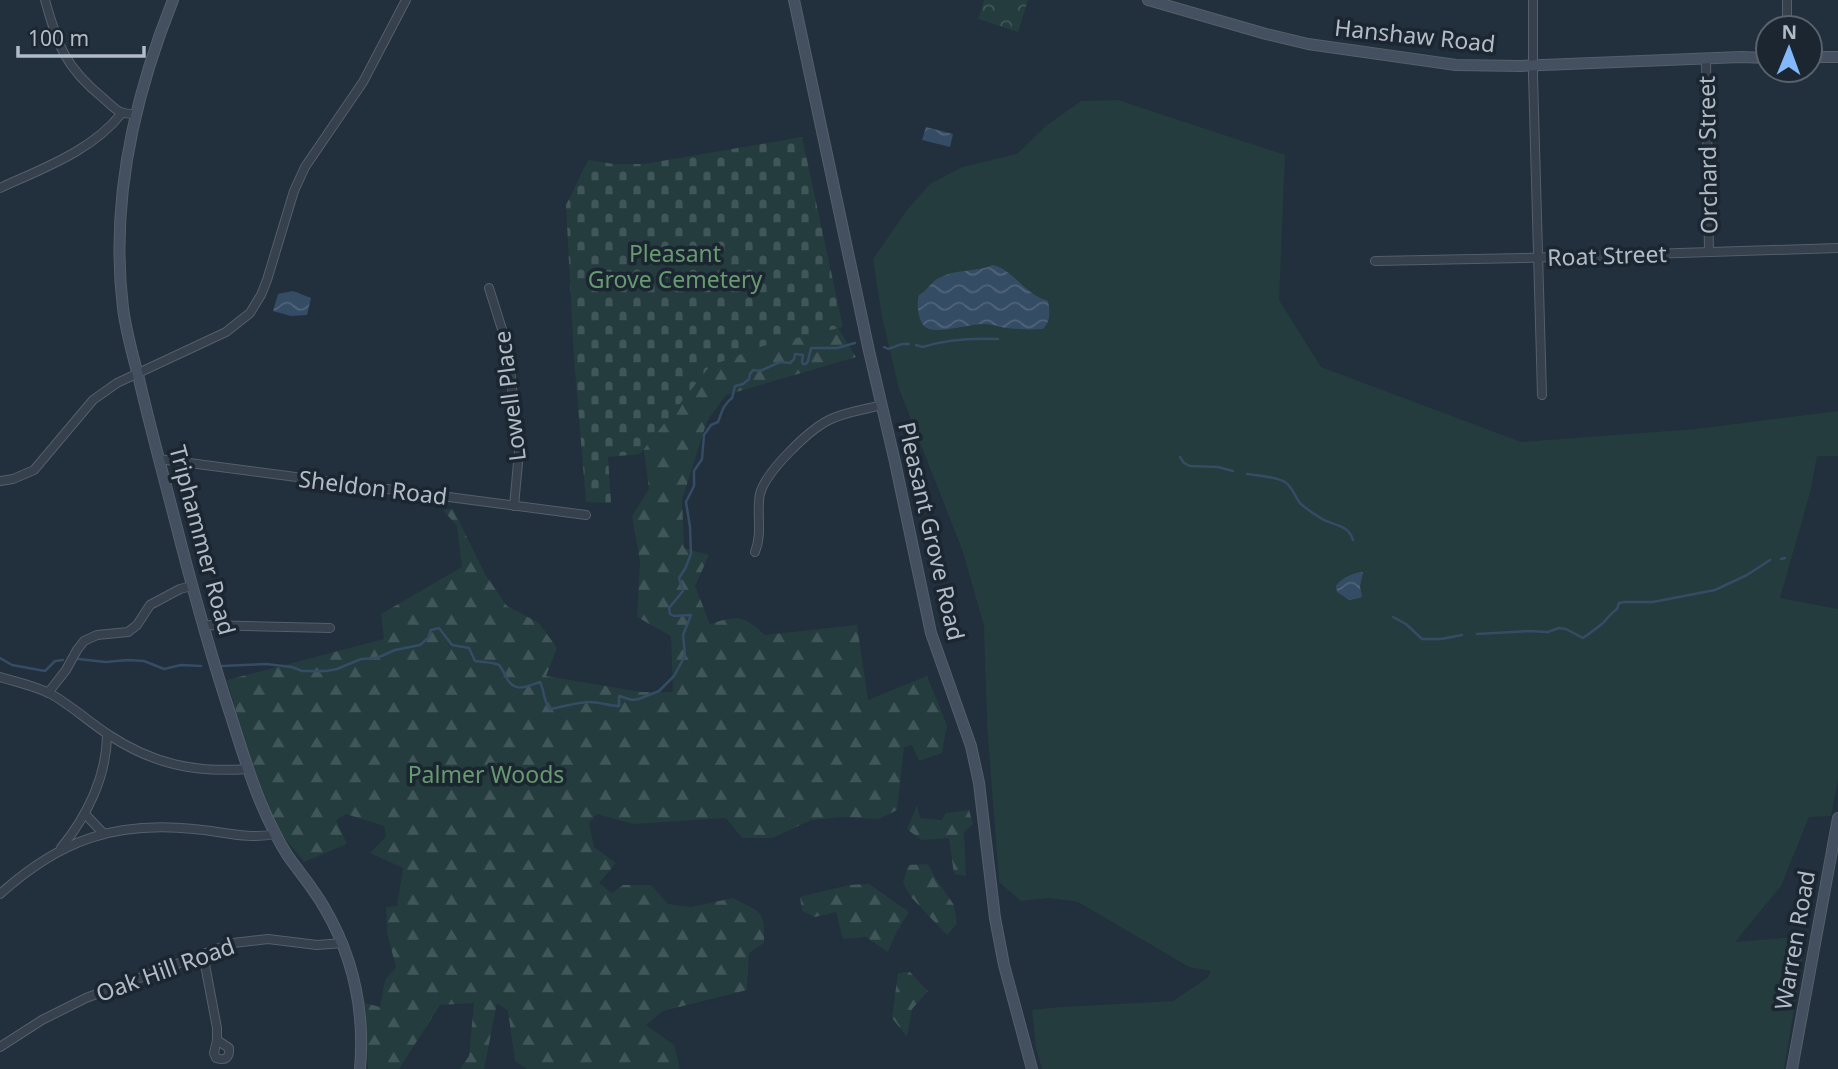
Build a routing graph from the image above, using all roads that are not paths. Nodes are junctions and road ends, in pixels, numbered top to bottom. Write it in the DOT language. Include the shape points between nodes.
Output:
graph roads {
  1 [pos="45,0"];
  2 [pos="173,0"];
  3 [pos="406,0"];
  4 [pos="794,0"];
  5 [pos="1148,0"];
  6 [pos="1533,0"];
  7 [pos="1754,58"];
  8 [pos="1706,59"];
  9 [pos="1533,65"];
  10 [pos="121,114"];
  11 [pos="136,114"];
  12 [pos="0,188"];
  13 [pos="1838,248"];
  14 [pos="1709,252"];
  15 [pos="1538,258"];
  16 [pos="1375,261"];
  17 [pos="489,288"];
  18 [pos="137,374"];
  19 [pos="1542,395"];
  20 [pos="881,405"];
  21 [pos="159,459"];
  22 [pos="0,481"];
  23 [pos="514,506"];
  24 [pos="586,515"];
  25 [pos="755,552"];
  26 [pos="192,586"];
  27 [pos="203,625"];
  28 [pos="330,628"];
  29 [pos="0,677"];
  30 [pos="48,693"];
  31 [pos="107,734"];
  32 [pos="247,769"];
  33 [pos="85,814"];
  34 [pos="1838,818"];
  35 [pos="103,833"];
  36 [pos="275,834"];
  37 [pos="59,850"];
  38 [pos="0,894"];
  39 [pos="343,943"];
  40 [pos="204,954"];
  41 [pos="217,1040"];
  42 [pos="0,1047"];
  43 [pos="360,1069"];
  44 [pos="1032,1069"];
  45 [pos="1792,1069"];
  1 -- 10 [label="street" via="71,67"];
  2 -- 11 [label="street, Triphammer Road"];
  3 -- 18 [label="street" via="363,82 305,167 267,280 250,313 226,332"];
  4 -- 20 [label="street, Pleasant Grove Road"];
  5 -- 9 [label="street, Hanshaw Road" via="1308,44 1456,65"];
  6 -- 9 [label="street"];
  7 -- 8 [label="street, Hanshaw Road"];
  8 -- 9 [label="street, Hanshaw Road"];
  8 -- 14 [label="street, Orchard Street"];
  9 -- 15 [label="street"];
  10 -- 11 [label="street"];
  10 -- 12 [label="street" via="72,153"];
  11 -- 18 [label="street, Triphammer Road" via="120,217 120,264 123,310"];
  13 -- 14 [label="street, Roat Street"];
  14 -- 15 [label="street, Roat Street"];
  15 -- 16 [label="street, Roat Street"];
  15 -- 19 [label="street"];
  17 -- 23 [label="street, Lowell Place" via="510,369 519,452"];
  18 -- 21 [label="street, Triphammer Road"];
  18 -- 22 [label="street" via="93,400 34,470"];
  20 -- 25 [label="street" via="826,422 769,476 761,492 760,541"];
  20 -- 44 [label="street, Pleasant Grove Road" via="932,633 979,783 995,918"];
  21 -- 23 [label="street, Sheldon Road"];
  21 -- 26 [label="street, Triphammer Road"];
  23 -- 24 [label="street, Sheldon Road"];
  26 -- 27 [label="street, Triphammer Road"];
  26 -- 30 [label="street" via="150,605 128,632 84,641"];
  27 -- 28 [label="street"];
  27 -- 32 [label="street, Triphammer Road"];
  29 -- 30 [label="street"];
  30 -- 31 [label="street"];
  31 -- 32 [label="street" via="146,755 184,767"];
  31 -- 33 [label="street" via="104,764"];
  32 -- 36 [label="street, Triphammer Road"];
  33 -- 35 [label="street"];
  33 -- 37 [label="street"];
  34 -- 45 [label="street, Warren Road"];
  35 -- 36 [label="street" via="155,827"];
  35 -- 37 [label="street"];
  36 -- 39 [label="street, Triphammer Road"];
  37 -- 38 [label="street"];
  39 -- 40 [label="street, Oak Hill Road" via="245,940"];
  39 -- 43 [label="street, Triphammer Road" via="359,1008"];
  40 -- 41 [label="street"];
  40 -- 42 [label="street, Oak Hill Road" via="86,998"];
}
